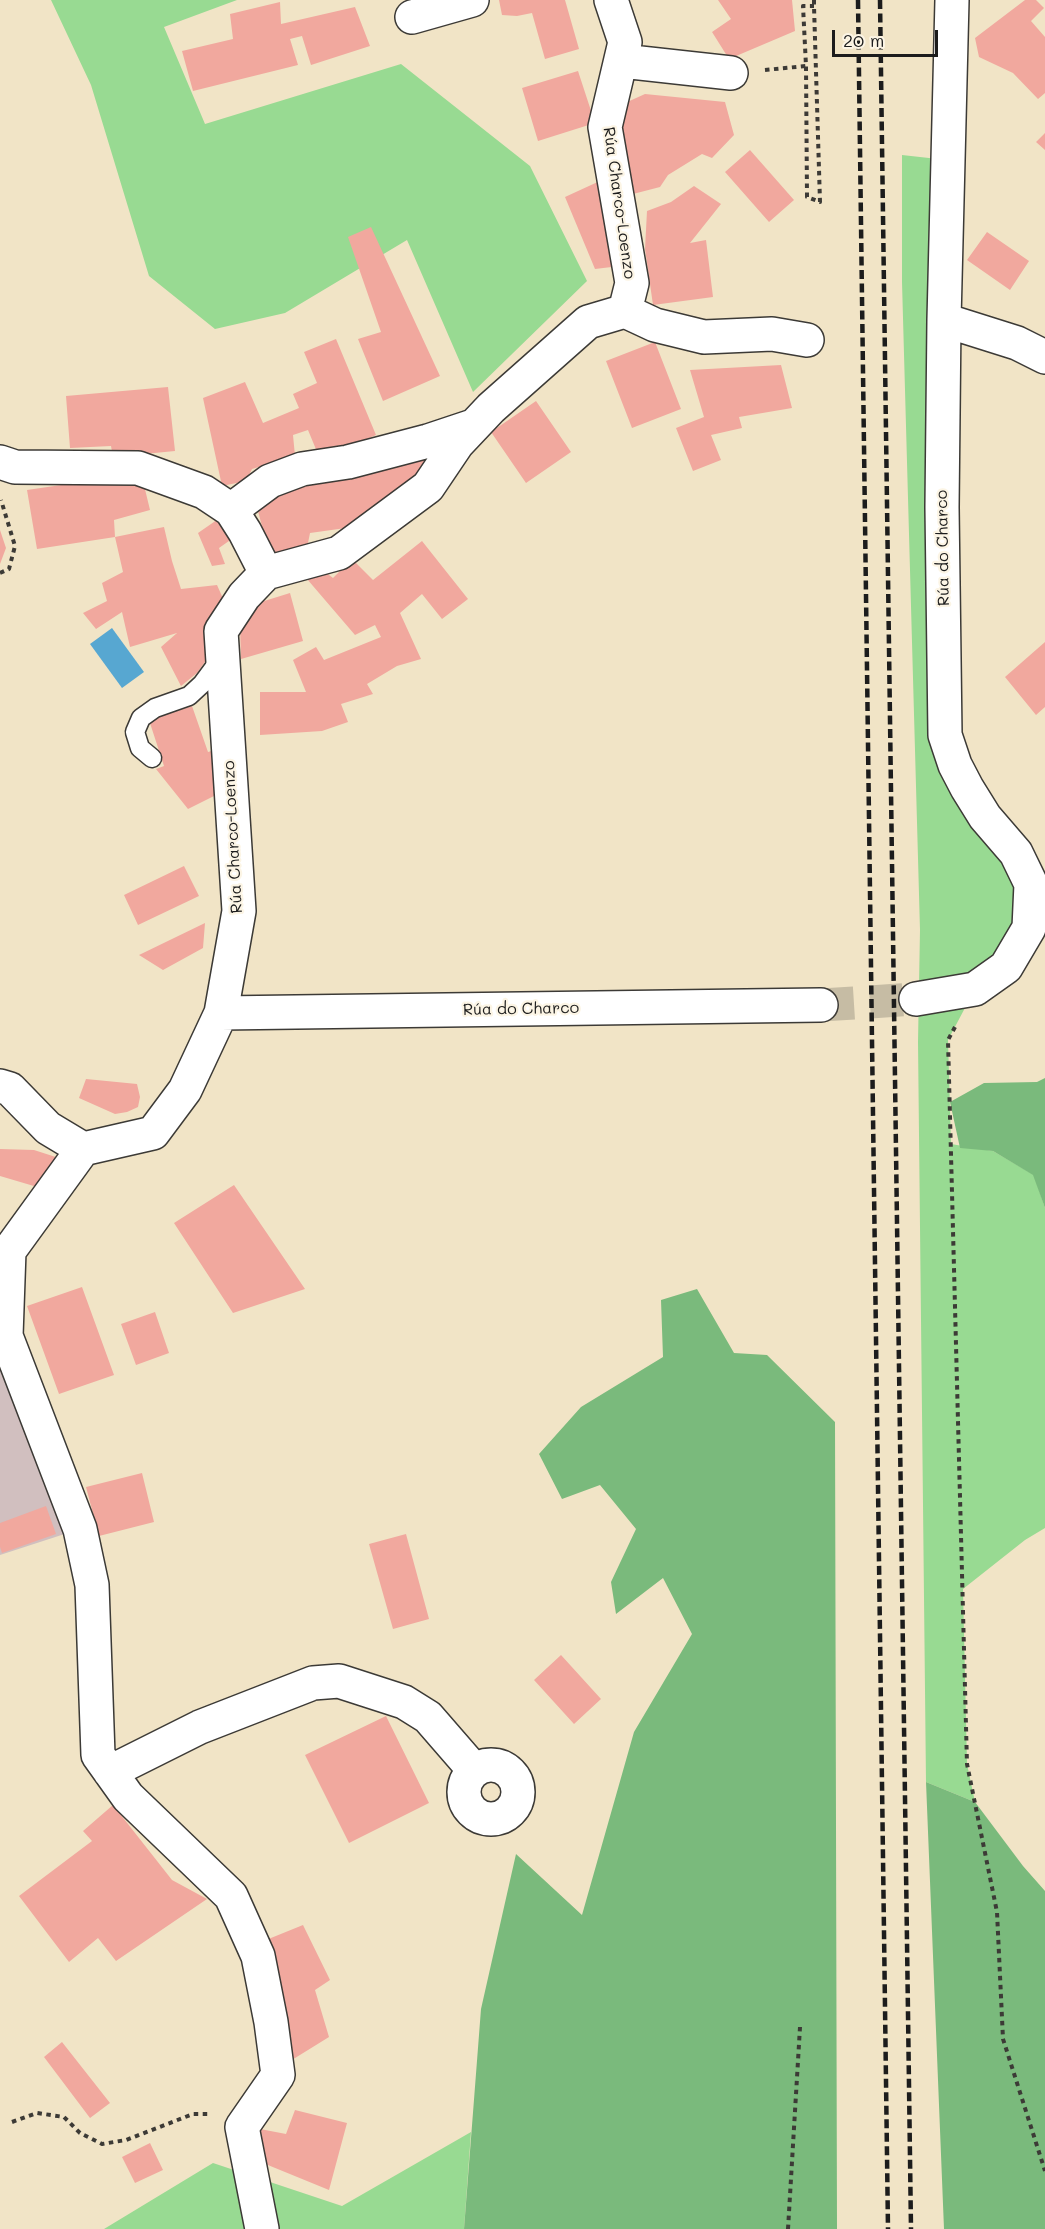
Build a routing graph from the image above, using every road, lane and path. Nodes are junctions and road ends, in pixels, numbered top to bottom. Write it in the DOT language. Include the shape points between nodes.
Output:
graph roads {
  1 [pos="472,0"];
  2 [pos="611,0"];
  3 [pos="814,0"];
  4 [pos="952,0"];
  5 [pos="814,6"];
  6 [pos="412,17"];
  7 [pos="622,61"];
  8 [pos="806,66"];
  9 [pos="731,73"];
  10 [pos="625,311"];
  11 [pos="944,320"];
  12 [pos="807,340"];
  13 [pos="1045,357"];
  14 [pos="475,425"];
  15 [pos="0,462"];
  16 [pos="0,496"];
  17 [pos="231,510"];
  18 [pos="0,573"];
  19 [pos="266,573"];
  20 [pos="223,656"];
  21 [pos="152,758"];
  22 [pos="975,989"];
  23 [pos="916,999"];
  24 [pos="821,1005"];
  25 [pos="221,1012"];
  26 [pos="0,1086"];
  27 [pos="83,1149"];
  28 [pos="474,1770"];
  29 [pos="110,1772"];
  30 [pos="800,2026"];
  31 [pos="12,2122"];
  32 [pos="242,2127"];
  33 [pos="1045,2171"];
  34 [pos="262,2229"];
  35 [pos="788,2229"];
  1 -- 6 [label="street"];
  2 -- 7 [label="street, Rúa Charco-Loenzo" via="625,42"];
  3 -- 5 [label="path"];
  4 -- 11 [label="street, Rúa do Charco"];
  5 -- 8 [label="path" via="803,6"];
  5 -- 8 [label="path" via="819,202 807,197"];
  7 -- 9 [label="street"];
  7 -- 10 [label="street, Rúa Charco-Loenzo" via="605,127 632,283"];
  8 -- 9 [label="path"];
  10 -- 12 [label="street" via="655,325 704,337 772,334"];
  10 -- 14 [label="street" via="588,322"];
  11 -- 13 [label="street" via="1017,343"];
  11 -- 22 [label="street, Rúa do Charco" via="945,735 967,788 985,817 1016,853 1031,884 1029,928 1006,967"];
  14 -- 17 [label="street" via="348,462 302,469 270,481"];
  14 -- 19 [label="street" via="428,487 339,553"];
  15 -- 17 [label="street" via="15,467 138,468 204,492"];
  16 -- 18 [label="path" via="15,546 9,569"];
  17 -- 19 [label="street"];
  19 -- 20 [label="street, Rúa Charco-Loenzo" via="244,596 221,631"];
  20 -- 21 [label="lane" via="189,696 155,708 141,718 135,732 140,748"];
  20 -- 25 [label="street, Rúa Charco-Loenzo" via="239,911"];
  22 -- 23 [label="street, Rúa do Charco"];
  22 -- 33 [label="path" via="948,1040 968,1764 997,1912 1003,2039"];
  24 -- 25 [label="street, Rúa do Charco"];
  25 -- 27 [label="street, Rúa Charco-Loenzo" via="185,1090 153,1133"];
  26 -- 27 [label="street" via="10,1089 48,1128"];
  27 -- 29 [label="street" via="9,1251 6,1336 80,1528 92,1585 98,1755"];
  28 -- 29 [label="street" via="428,1717 404,1702 339,1681 313,1683 221,1718"];
  29 -- 32 [label="street" via="128,1797 231,1896 258,1956 278,2075"];
  30 -- 35 [label="path"];
  31 -- 32 [label="path" via="38,2113 64,2117 80,2133 102,2144 126,2140 193,2114 215,2114"];
  32 -- 34 [label="street"];
}
